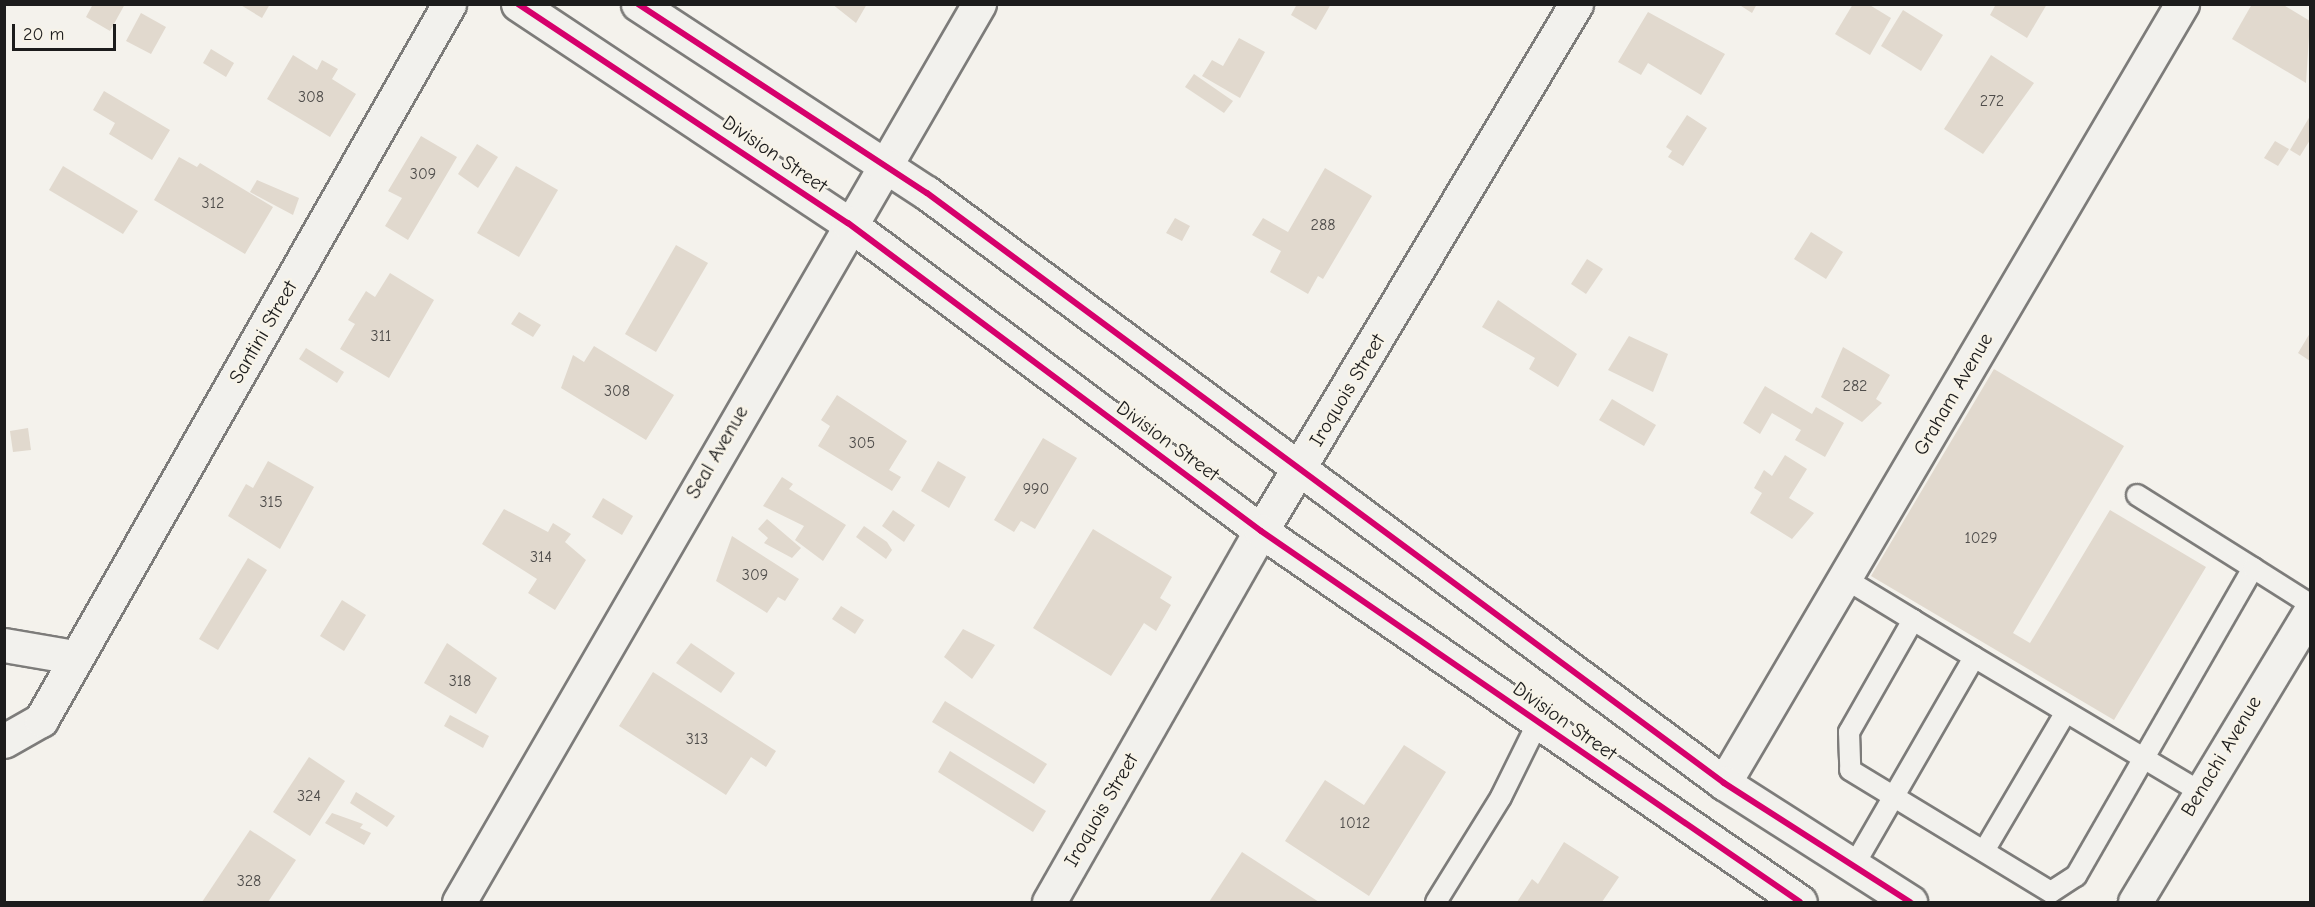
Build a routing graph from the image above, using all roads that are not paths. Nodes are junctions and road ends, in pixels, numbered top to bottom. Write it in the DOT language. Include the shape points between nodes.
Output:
graph roads {
  1 [pos="449,4"];
  2 [pos="518,4"];
  3 [pos="638,4"];
  4 [pos="979,4"];
  5 [pos="1575,4"];
  6 [pos="2182,4"];
  7 [pos="884,164"];
  8 [pos="848,223"];
  9 [pos="1300,470"];
  10 [pos="2137,495"];
  11 [pos="1261,531"];
  12 [pos="2253,568"];
  13 [pos="1844,578"];
  14 [pos="2310,604"];
  15 [pos="2310,612"];
  16 [pos="1913,620"];
  17 [pos="4,645"];
  18 [pos="74,657"];
  19 [pos="1974,657"];
  20 [pos="2066,711"];
  21 [pos="1538,722"];
  22 [pos="4,741"];
  23 [pos="2142,757"];
  24 [pos="1724,783"];
  25 [pos="2199,791"];
  26 [pos="1894,796"];
  27 [pos="1984,851"];
  28 [pos="1853,867"];
  29 [pos="2140,893"];
  30 [pos="459,903"];
  31 [pos="1048,903"];
  32 [pos="1436,903"];
  33 [pos="1800,903"];
  34 [pos="1910,903"];
  1 -- 18 [label="street, Santini Street"];
  2 -- 8 [label="street, Division Street"];
  3 -- 7 [label="street"];
  4 -- 7 [label="street, Seal Avenue"];
  5 -- 9 [label="street, Iroquois Street"];
  6 -- 13 [label="street, Graham Avenue"];
  7 -- 8 [label="street, Seal Avenue"];
  7 -- 9 [label="street"];
  8 -- 11 [label="street, Division Street"];
  8 -- 30 [label="street, Seal Avenue"];
  9 -- 11 [label="street, Iroquois Street"];
  9 -- 24 [label="street"];
  10 -- 12 [label="lane"];
  11 -- 21 [label="street, Division Street"];
  11 -- 31 [label="street, Iroquois Street"];
  12 -- 14 [label="lane"];
  12 -- 23 [label="lane"];
  13 -- 16 [label="lane"];
  13 -- 24 [label="street, Graham Avenue"];
  15 -- 25 [label="street, Benachi Avenue"];
  16 -- 19 [label="lane"];
  16 -- 26 [label="lane" via="1849,732 1850,770"];
  17 -- 18 [label="street"];
  18 -- 22 [label="street, Santini Street" via="41,720"];
  19 -- 20 [label="lane"];
  19 -- 26 [label="lane"];
  20 -- 23 [label="lane"];
  20 -- 27 [label="lane"];
  21 -- 32 [label="lane" via="1501,796"];
  21 -- 33 [label="street, Division Street"];
  23 -- 25 [label="lane"];
  23 -- 27 [label="lane" via="2076,876 2051,892"];
  24 -- 28 [label="street"];
  25 -- 29 [label="street, Benachi Avenue"];
  26 -- 27 [label="lane"];
  26 -- 28 [label="lane"];
  28 -- 34 [label="street"];
}
